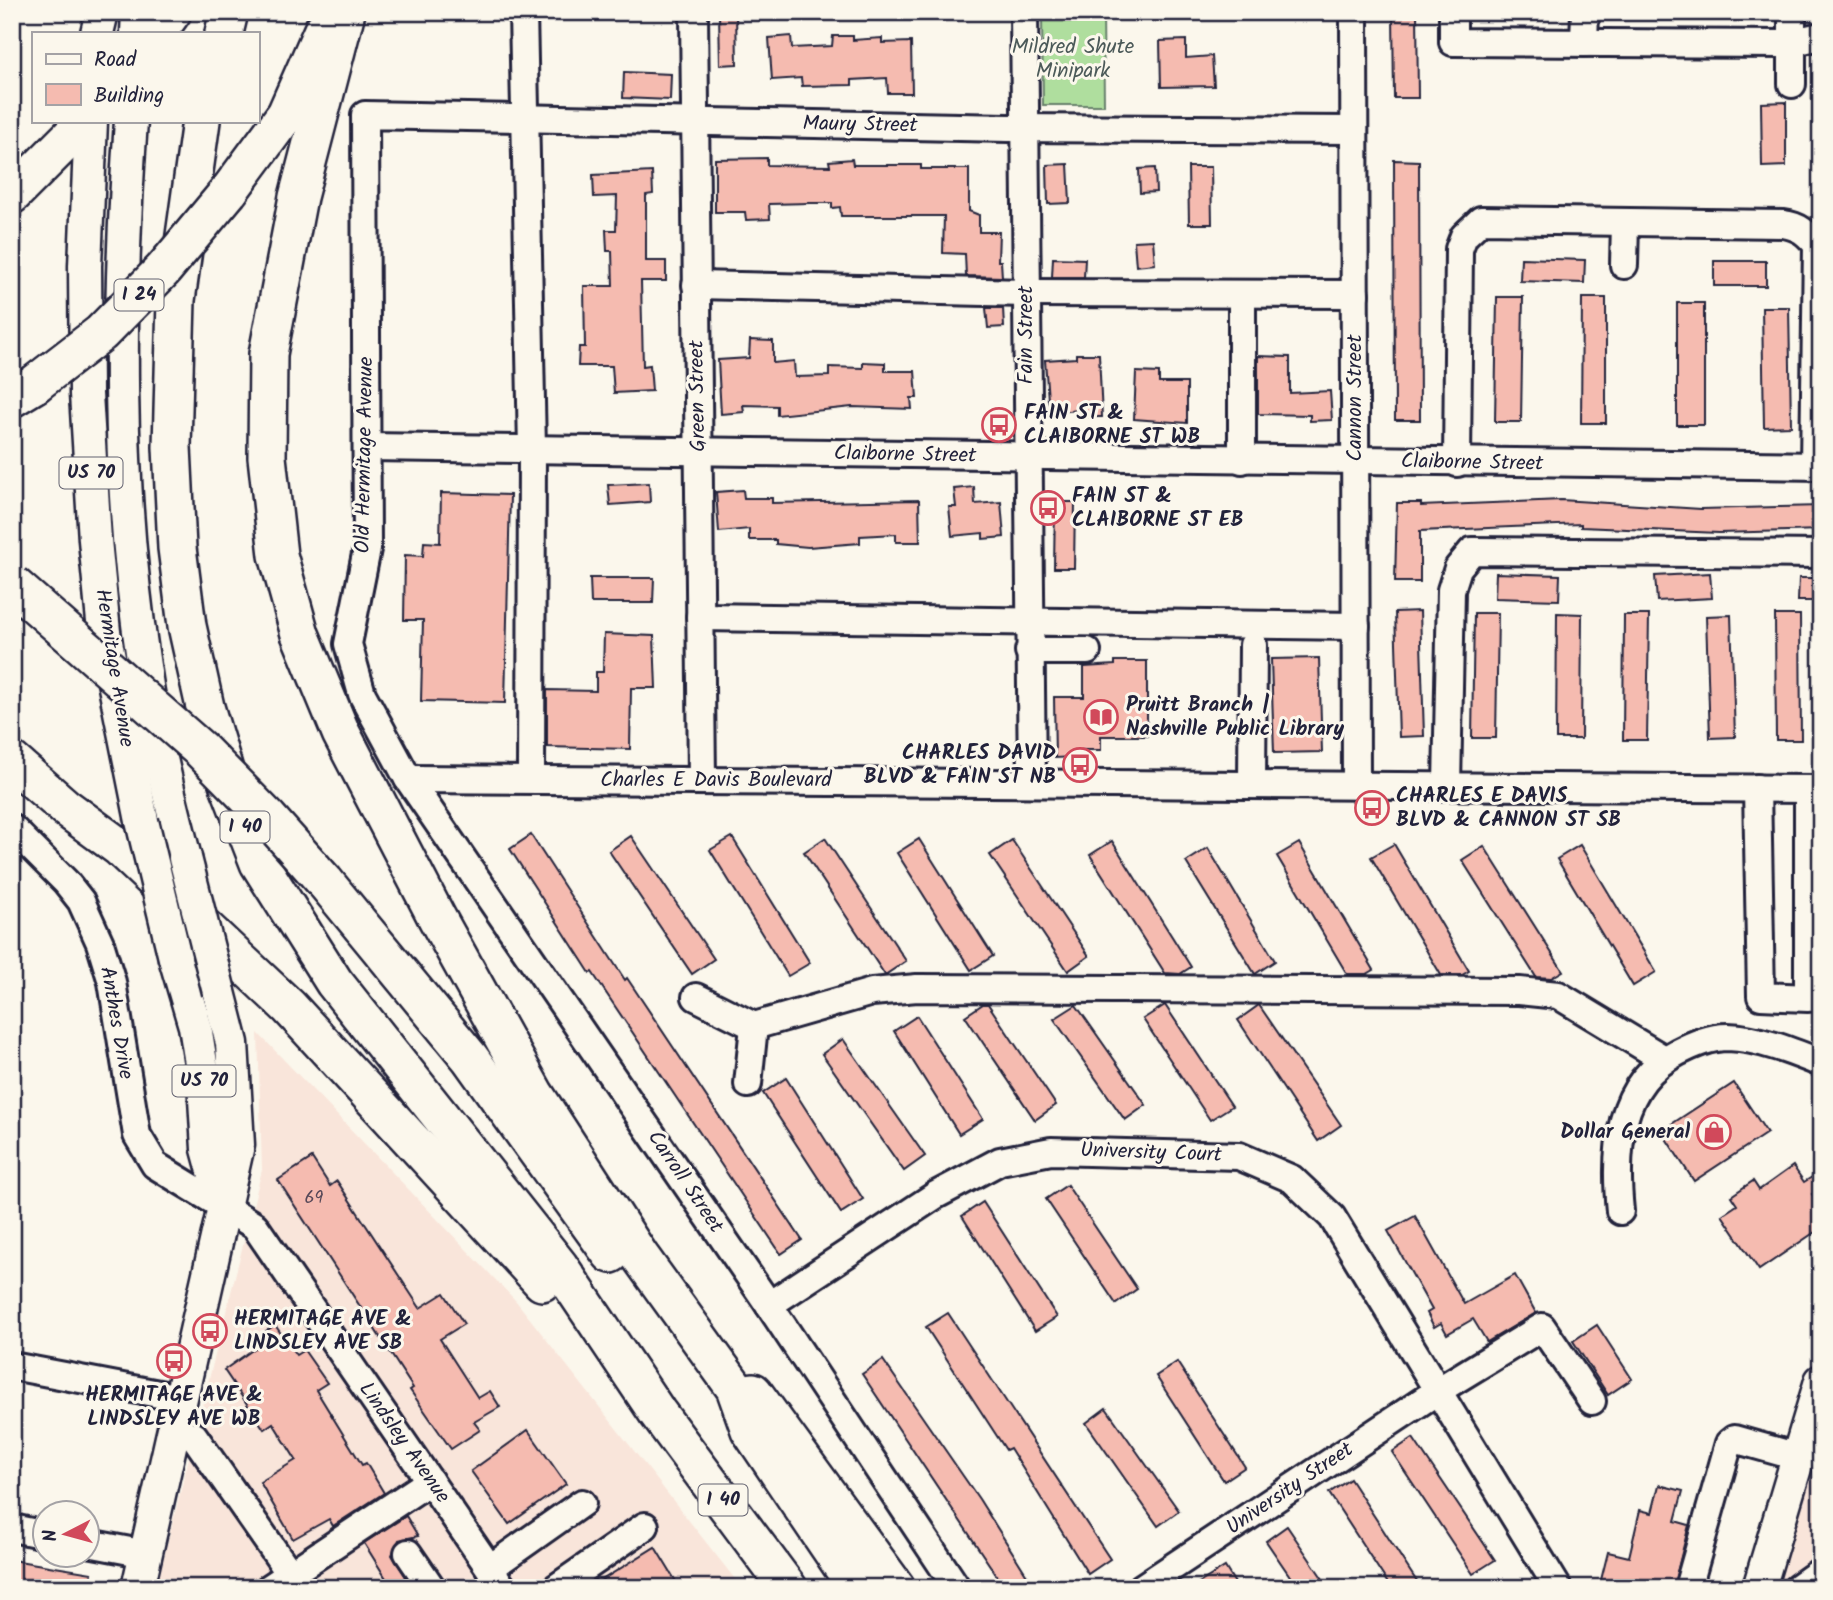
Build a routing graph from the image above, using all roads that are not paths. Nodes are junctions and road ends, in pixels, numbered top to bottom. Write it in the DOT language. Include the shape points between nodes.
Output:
graph roads {
  1 [pos="102,12"];
  2 [pos="138,12"];
  3 [pos="172,12"];
  4 [pos="229,12"];
  5 [pos="331,12"];
  6 [pos="346,12"];
  7 [pos="523,12"];
  8 [pos="694,12"];
  9 [pos="1024,12"];
  10 [pos="1354,12"];
  11 [pos="1453,12"];
  12 [pos="1585,12"];
  13 [pos="1792,12"];
  14 [pos="97,32"];
  15 [pos="137,32"];
  16 [pos="158,32"];
  17 [pos="224,32"];
  18 [pos="1821,36"];
  19 [pos="1791,42"];
  20 [pos="1584,43"];
  21 [pos="1792,84"];
  22 [pos="365,115"];
  23 [pos="526,119"];
  24 [pos="88,122"];
  25 [pos="89,122"];
  26 [pos="131,122"];
  27 [pos="201,122"];
  28 [pos="695,123"];
  29 [pos="1025,128"];
  30 [pos="1354,130"];
  31 [pos="12,195"];
  32 [pos="1625,222"];
  33 [pos="1624,265"];
  34 [pos="696,285"];
  35 [pos="1026,293"];
  36 [pos="1242,294"];
  37 [pos="1354,294"];
  38 [pos="24,391"];
  39 [pos="367,447"];
  40 [pos="531,449"];
  41 [pos="699,451"];
  42 [pos="1026,457"];
  43 [pos="1242,460"];
  44 [pos="1355,462"];
  45 [pos="1457,463"];
  46 [pos="1817,466"];
  47 [pos="1821,554"];
  48 [pos="12,584"];
  49 [pos="700,617"];
  50 [pos="1029,619"];
  51 [pos="1356,626"];
  52 [pos="1253,645"];
  53 [pos="1030,651"];
  54 [pos="1087,651"];
  55 [pos="12,761"];
  56 [pos="408,779"];
  57 [pos="531,779"];
  58 [pos="702,780"];
  59 [pos="1032,783"];
  60 [pos="1252,784"];
  61 [pos="1356,785"];
  62 [pos="1447,785"];
  63 [pos="1758,788"];
  64 [pos="1814,789"];
  65 [pos="12,828"];
  66 [pos="1814,846"];
  67 [pos="696,997"];
  68 [pos="754,1026"];
  69 [pos="1664,1059"];
  70 [pos="1821,1063"];
  71 [pos="748,1084"];
  72 [pos="223,1205"];
  73 [pos="1620,1211"];
  74 [pos="639,1255"];
  75 [pos="769,1305"];
  76 [pos="12,1366"];
  77 [pos="1820,1384"];
  78 [pos="1439,1390"];
  79 [pos="180,1398"];
  80 [pos="1592,1401"];
  81 [pos="657,1412"];
  82 [pos="750,1430"];
  83 [pos="173,1431"];
  84 [pos="1798,1457"];
  85 [pos="430,1481"];
  86 [pos="582,1503"];
  87 [pos="645,1527"];
  88 [pos="12,1528"];
  89 [pos="32,1532"];
  90 [pos="102,1546"];
  91 [pos="408,1553"];
  92 [pos="146,1554"];
  93 [pos="1821,1571"];
  94 [pos="497,1578"];
  95 [pos="286,1583"];
  96 [pos="138,1588"];
  97 [pos="432,1588"];
  98 [pos="556,1588"];
  99 [pos="788,1588"];
  100 [pos="857,1588"];
  101 [pos="896,1588"];
  102 [pos="957,1588"];
  103 [pos="1141,1588"];
  104 [pos="1558,1588"];
  105 [pos="1688,1588"];
  106 [pos="1759,1588"];
  107 [pos="1797,1588"];
  1 -- 14 [label="main road"];
  2 -- 15 [label="main road"];
  3 -- 16 [label="highway"];
  4 -- 17 [label="highway"];
  5 -- 38 [label="highway, I 24, bridge" via="286,114 229,191 163,270 101,333"];
  6 -- 74 [label="highway" via="298,197 268,354 267,457 278,555 300,634 341,733 436,918 534,1093"];
  7 -- 23 [label="street"];
  8 -- 28 [label="street, Green Street"];
  9 -- 29 [label="street, Fain Street"];
  10 -- 30 [label="street, Cannon Street"];
  11 -- 20 [label="street" via="1453,42"];
  12 -- 20 [label="street"];
  13 -- 19 [label="street"];
  18 -- 19 [label="street"];
  19 -- 20 [label="street"];
  19 -- 21 [label="street"];
  22 -- 23 [label="street, Maury Street"];
  22 -- 39 [label="street, Old Hermitage Avenue"];
  23 -- 28 [label="street, Maury Street"];
  23 -- 40 [label="street"];
  24 -- 31 [label="highway"];
  25 -- 72 [label="main road, Hermitage Avenue / US 70, bridge" via="86,368 104,632 142,821 195,1026 208,1149"];
  26 -- 72 [label="main road, Hermitage Avenue / US 70, bridge" via="122,415 130,553 144,668 232,1043 238,1145"];
  27 -- 81 [label="highway, I 40" via="176,300 172,447 187,626 228,783 259,863 334,982 559,1266"];
  28 -- 29 [label="street, Maury Street"];
  28 -- 34 [label="street, Green Street"];
  29 -- 30 [label="street, Maury Street"];
  29 -- 35 [label="street, Fain Street"];
  30 -- 37 [label="street, Cannon Street"];
  32 -- 33 [label="street"];
  32 -- 45 [label="street" via="1481,220 1464,236 1459,249"];
  32 -- 46 [label="street" via="1783,224 1795,226 1817,245"];
  34 -- 35 [label="street"];
  34 -- 41 [label="street, Green Street"];
  35 -- 36 [label="street"];
  35 -- 42 [label="street, Fain Street"];
  36 -- 37 [label="street"];
  36 -- 43 [label="street"];
  37 -- 44 [label="street, Cannon Street"];
  39 -- 40 [label="street, Claiborne Street"];
  39 -- 56 [label="street, Old Hermitage Avenue" via="367,550 348,644 362,694"];
  40 -- 41 [label="street, Claiborne Street"];
  40 -- 57 [label="street"];
  41 -- 42 [label="street, Claiborne Street"];
  41 -- 49 [label="street, Green Street"];
  42 -- 43 [label="street, Claiborne Street"];
  42 -- 50 [label="street, Fain Street"];
  43 -- 44 [label="street, Claiborne Street"];
  44 -- 45 [label="street, Claiborne Street"];
  44 -- 51 [label="street, Cannon Street"];
  45 -- 46 [label="street, Claiborne Street"];
  47 -- 62 [label="street" via="1472,551 1458,568 1451,590"];
  48 -- 82 [label="highway, bridge" via="201,750 325,882 470,1058 715,1399"];
  49 -- 50 [label="street"];
  49 -- 58 [label="street, Green Street"];
  50 -- 51 [label="street"];
  50 -- 53 [label="street, Fain Street"];
  51 -- 61 [label="street, Cannon Street"];
  52 -- 60 [label="street"];
  53 -- 54 [label="street"];
  53 -- 59 [label="street, Fain Street"];
  55 -- 81 [label="highway" via="119,847 289,1007"];
  56 -- 57 [label="street, Charles E Davis Boulevard"];
  56 -- 75 [label="street, Carroll Street"];
  57 -- 58 [label="street, Charles E Davis Boulevard"];
  58 -- 59 [label="street, Charles E Davis Boulevard"];
  59 -- 60 [label="street, Charles E Davis Boulevard"];
  60 -- 61 [label="street, Charles E Davis Boulevard"];
  61 -- 62 [label="street, Charles E Davis Boulevard"];
  62 -- 63 [label="street, Charles E Davis Boulevard"];
  63 -- 64 [label="street, Charles E Davis Boulevard"];
  63 -- 66 [label="street" via="1761,996 1808,998"];
  64 -- 66 [label="street"];
  65 -- 72 [label="street, Anthes Drive" via="81,901 100,943 112,982 137,1135 155,1165"];
  67 -- 68 [label="street"];
  68 -- 69 [label="street" via="872,992 917,988 1519,991 1558,995"];
  68 -- 71 [label="street"];
  69 -- 70 [label="street" via="1701,1041 1729,1037 1790,1050"];
  69 -- 73 [label="street" via="1634,1091 1619,1130"];
  72 -- 79 [label="main road, Hermitage Avenue / US 70"];
  72 -- 85 [label="street, Lindsley Avenue" via="255,1226"];
  74 -- 82 [label="highway" via="734,1388"];
  74 -- 101 [label="highway" via="679,1288"];
  75 -- 78 [label="street, University Court" via="936,1195 1000,1161 1051,1151 1239,1156 1292,1179 1332,1217"];
  75 -- 102 [label="street, Carroll Street"];
  76 -- 79 [label="street"];
  77 -- 84 [label="main road"];
  78 -- 80 [label="street, University Street" via="1542,1327"];
  78 -- 103 [label="street, University Street"];
  78 -- 104 [label="street, University Court"];
  79 -- 83 [label="main road, Hermitage Avenue / US 70"];
  81 -- 99 [label="highway, I 40"];
  82 -- 100 [label="highway"];
  83 -- 92 [label="main road, Hermitage Avenue / US 70"];
  83 -- 95 [label="street" via="194,1436"];
  84 -- 105 [label="street" via="1734,1440 1729,1443"];
  84 -- 106 [label="main road"];
  85 -- 94 [label="street, Lindsley Avenue"];
  85 -- 95 [label="street"];
  86 -- 94 [label="street"];
  87 -- 98 [label="street"];
  88 -- 89 [label="street"];
  90 -- 92 [label="street"];
  91 -- 97 [label="street"];
  92 -- 96 [label="main road, Hermitage Avenue / US 70"];
  93 -- 107 [label="street"];
}
